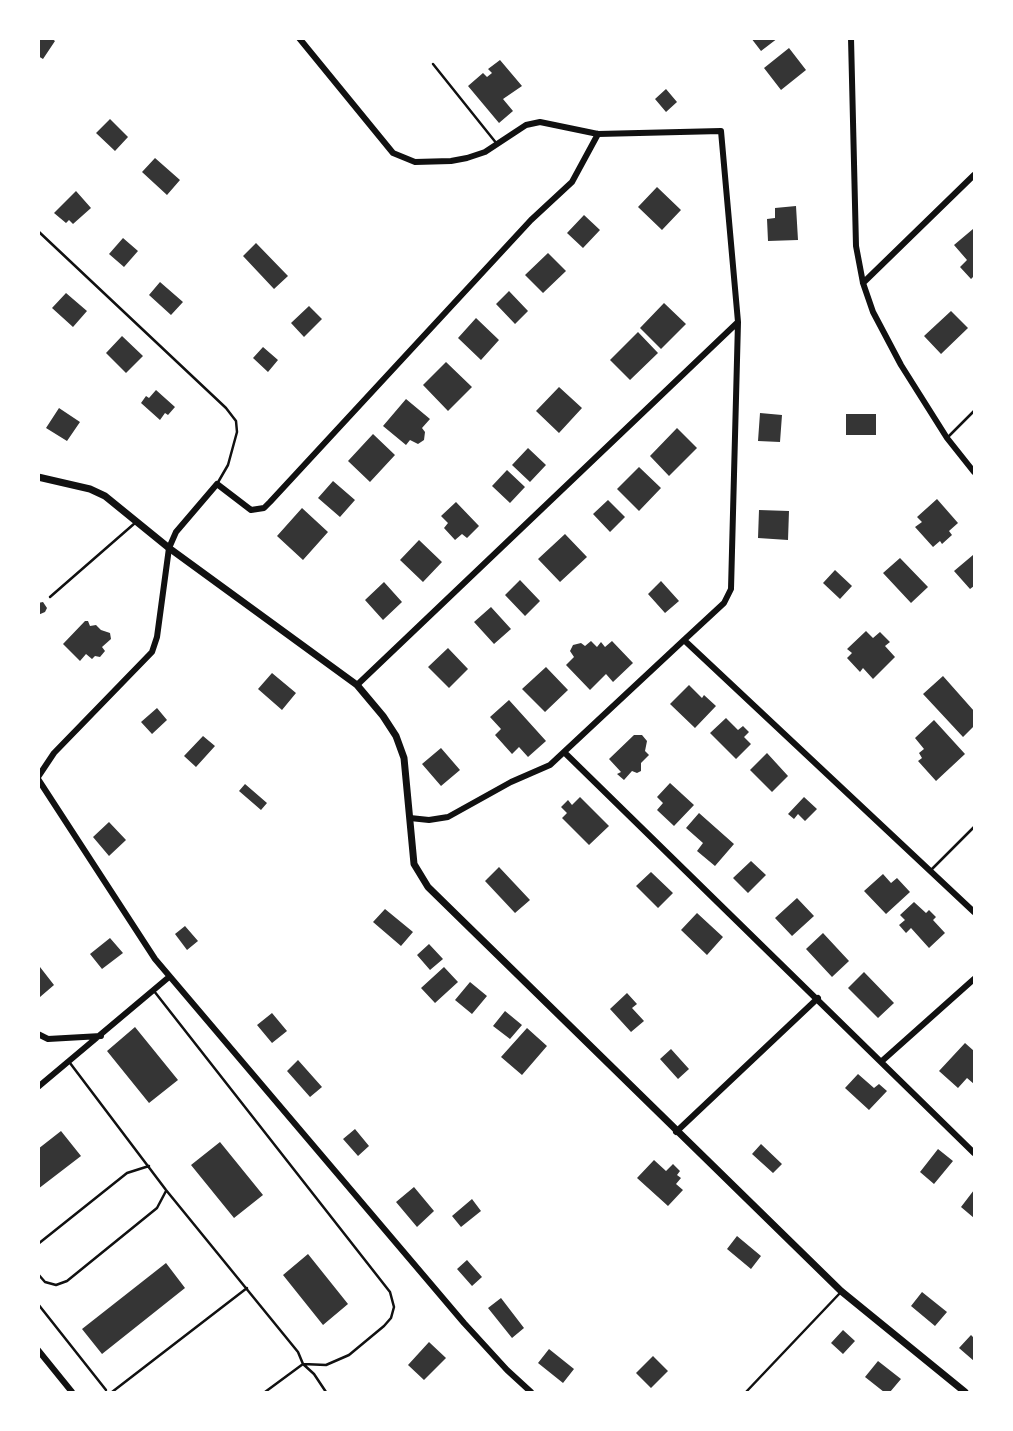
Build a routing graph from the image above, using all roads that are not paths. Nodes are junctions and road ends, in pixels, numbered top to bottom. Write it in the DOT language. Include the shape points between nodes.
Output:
graph roads {
  1 [pos="299,38"];
  2 [pos="851,38"];
  3 [pos="433,64"];
  4 [pos="598,134"];
  5 [pos="498,144"];
  6 [pos="975,174"];
  7 [pos="38,231"];
  8 [pos="863,283"];
  9 [pos="738,322"];
  10 [pos="975,411"];
  11 [pos="947,438"];
  12 [pos="975,471"];
  13 [pos="38,477"];
  14 [pos="217,484"];
  15 [pos="138,520"];
  16 [pos="169,548"];
  17 [pos="50,597"];
  18 [pos="684,640"];
  19 [pos="356,685"];
  20 [pos="565,752"];
  21 [pos="38,778"];
  22 [pos="410,818"];
  23 [pos="975,827"];
  24 [pos="930,871"];
  25 [pos="975,912"];
  26 [pos="169,977"];
  27 [pos="975,979"];
  28 [pos="154,991"];
  29 [pos="818,998"];
  30 [pos="38,1034"];
  31 [pos="103,1035"];
  32 [pos="881,1061"];
  33 [pos="70,1063"];
  34 [pos="38,1087"];
  35 [pos="676,1132"];
  36 [pos="975,1153"];
  37 [pos="149,1166"];
  38 [pos="166,1190"];
  39 [pos="38,1244"];
  40 [pos="39,1274"];
  41 [pos="247,1288"];
  42 [pos="841,1291"];
  43 [pos="38,1350"];
  44 [pos="303,1364"];
  45 [pos="72,1392"];
  46 [pos="110,1392"];
  47 [pos="265,1392"];
  48 [pos="326,1392"];
  49 [pos="531,1392"];
  50 [pos="746,1392"];
  51 [pos="965,1392"];
  1 -- 5 [label="street" via="393,153 415,162 451,161"];
  2 -- 8 [label="street" via="856,246"];
  3 -- 5 [label="lane"];
  4 -- 5 [label="street" via="540,122 526,125"];
  4 -- 9 [label="street" via="721,131"];
  4 -- 14 [label="street" via="572,182 531,220 264,508 251,510"];
  6 -- 8 [label="street"];
  7 -- 14 [label="lane" via="236,421 232,455"];
  8 -- 11 [label="street" via="884,336"];
  9 -- 18 [label="street" via="731,589 724,603"];
  9 -- 19 [label="street"];
  10 -- 11 [label="lane"];
  11 -- 12 [label="street"];
  13 -- 15 [label="street" via="90,489"];
  14 -- 16 [label="street"];
  15 -- 16 [label="street"];
  15 -- 17 [label="lane"];
  16 -- 19 [label="street"];
  16 -- 21 [label="street" via="152,652 54,753"];
  18 -- 20 [label="street"];
  18 -- 24 [label="street"];
  19 -- 22 [label="street" via="396,736 404,758"];
  20 -- 22 [label="street" via="540,771 510,782 448,817"];
  20 -- 29 [label="street"];
  21 -- 26 [label="street"];
  22 -- 35 [label="street" via="414,864 428,887"];
  23 -- 24 [label="lane"];
  24 -- 25 [label="street"];
  26 -- 28 [label="street"];
  26 -- 49 [label="street" via="464,1323"];
  27 -- 32 [label="street"];
  28 -- 31 [label="street"];
  28 -- 44 [label="lane" via="390,1292 394,1307 390,1318 367,1342 326,1365"];
  29 -- 32 [label="street"];
  29 -- 35 [label="street"];
  30 -- 31 [label="street" via="48,1039"];
  31 -- 33 [label="street"];
  32 -- 36 [label="street"];
  33 -- 34 [label="street"];
  33 -- 37 [label="lane"];
  35 -- 42 [label="street"];
  37 -- 38 [label="lane"];
  37 -- 39 [label="lane" via="127,1173"];
  38 -- 40 [label="lane" via="157,1208 67,1280 56,1286"];
  38 -- 41 [label="lane"];
  41 -- 44 [label="lane"];
  41 -- 46 [label="lane"];
  42 -- 50 [label="lane"];
  42 -- 51 [label="street"];
  43 -- 45 [label="street"];
  44 -- 47 [label="lane"];
  44 -- 48 [label="lane"];
}
